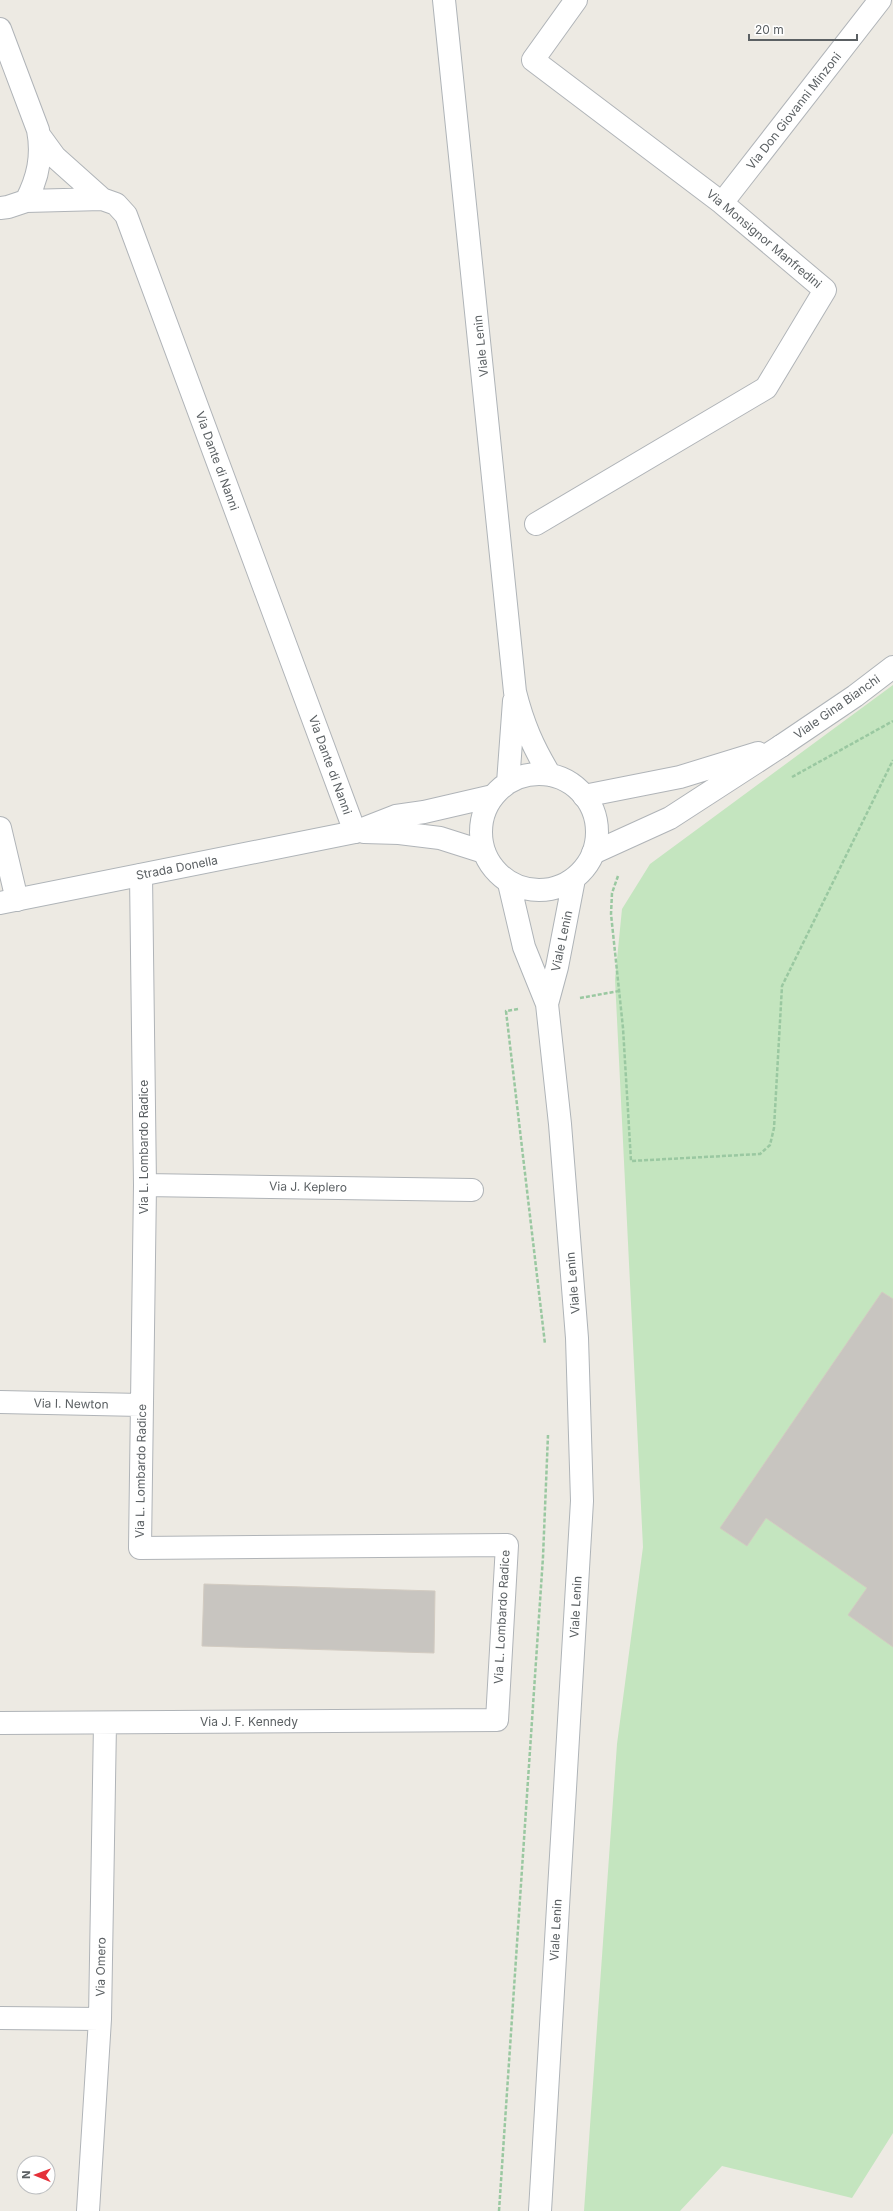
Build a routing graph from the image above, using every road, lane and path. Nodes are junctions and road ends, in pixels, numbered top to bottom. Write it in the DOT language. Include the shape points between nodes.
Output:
graph roads {
  1 [pos="444,0"];
  2 [pos="576,0"];
  3 [pos="880,0"];
  4 [pos="0,29"];
  5 [pos="39,135"];
  6 [pos="102,199"];
  7 [pos="26,200"];
  8 [pos="722,203"];
  9 [pos="0,208"];
  10 [pos="536,524"];
  11 [pos="893,667"];
  12 [pos="515,692"];
  13 [pos="893,721"];
  14 [pos="781,746"];
  15 [pos="893,760"];
  16 [pos="550,775"];
  17 [pos="790,779"];
  18 [pos="500,789"];
  19 [pos="584,796"];
  20 [pos="0,828"];
  21 [pos="354,832"];
  22 [pos="484,852"];
  23 [pos="593,854"];
  24 [pos="623,870"];
  25 [pos="141,875"];
  26 [pos="574,879"];
  27 [pos="509,883"];
  28 [pos="9,902"];
  29 [pos="547,1004"];
  30 [pos="145,1185"];
  31 [pos="472,1190"];
  32 [pos="0,1402"];
  33 [pos="141,1405"];
  34 [pos="497,1720"];
  35 [pos="0,1723"];
  36 [pos="105,1723"];
  37 [pos="0,2018"];
  38 [pos="100,2019"];
  39 [pos="88,2211"];
  40 [pos="540,2211"];
  1 -- 12 [label="street, Viale Lenin"];
  2 -- 8 [label="street, Via Monsignor Manfredini" via="533,60"];
  3 -- 8 [label="street, Via Don Giovanni Minzoni"];
  4 -- 5 [label="street"];
  5 -- 6 [label="street" via="55,157"];
  5 -- 7 [label="street" via="40,162 35,183"];
  6 -- 7 [label="street, Via Dante di Nanni"];
  6 -- 21 [label="street, Via Dante di Nanni" via="116,204 126,216"];
  7 -- 9 [label="street, Via Dante di Nanni" via="8,208"];
  8 -- 10 [label="street, Via Monsignor Manfredini" via="825,290 766,388"];
  11 -- 14 [label="street, Viale Gina Bianchi"];
  12 -- 16 [label="street, Viale Lenin" via="534,749"];
  12 -- 18 [label="street, Viale Lenin"];
  13 -- 17 [label="path"];
  14 -- 19 [label="street" via="680,777"];
  14 -- 23 [label="street, Viale Gina Bianchi" via="670,818"];
  15 -- 24 [label="path" via="782,986 774,1128 770,1145 760,1154 631,1160 623,1028 611,914 615,881"];
  16 -- 18 [label="street, Viale Lenin" via="535,774 521,777"];
  16 -- 19 [label="street, Viale Lenin" via="574,786"];
  18 -- 21 [label="street" via="424,812 396,816"];
  18 -- 22 [label="street, Viale Lenin" via="484,813 480,833"];
  19 -- 23 [label="street, Viale Lenin" via="592,808 597,823 597,839"];
  20 -- 28 [label="street"];
  21 -- 22 [label="street" via="417,834 440,838"];
  21 -- 25 [label="street, Strada Donella"];
  22 -- 27 [label="street, Viale Lenin" via="494,870"];
  23 -- 26 [label="street, Viale Lenin" via="582,872"];
  25 -- 28 [label="street, Strada Donella"];
  25 -- 30 [label="street, Via L. Lombardo Radice"];
  26 -- 27 [label="street, Viale Lenin" via="559,887 542,891 525,889"];
  26 -- 29 [label="street, Viale Lenin"];
  27 -- 29 [label="street, Viale Lenin" via="524,948"];
  29 -- 40 [label="street, Viale Lenin" via="578,1338 582,1501"];
  30 -- 31 [label="street, Via J. Keplero"];
  30 -- 33 [label="street, Via L. Lombardo Radice"];
  32 -- 33 [label="street, Via I. Newton"];
  33 -- 34 [label="street, Via L. Lombardo Radice" via="140,1548 507,1545"];
  34 -- 36 [label="street, Via J. F. Kennedy"];
  35 -- 36 [label="street, Via J. F. Kennedy"];
  36 -- 38 [label="street, Via Omero"];
  37 -- 38 [label="street"];
  38 -- 39 [label="street, Via Omero"];
}
